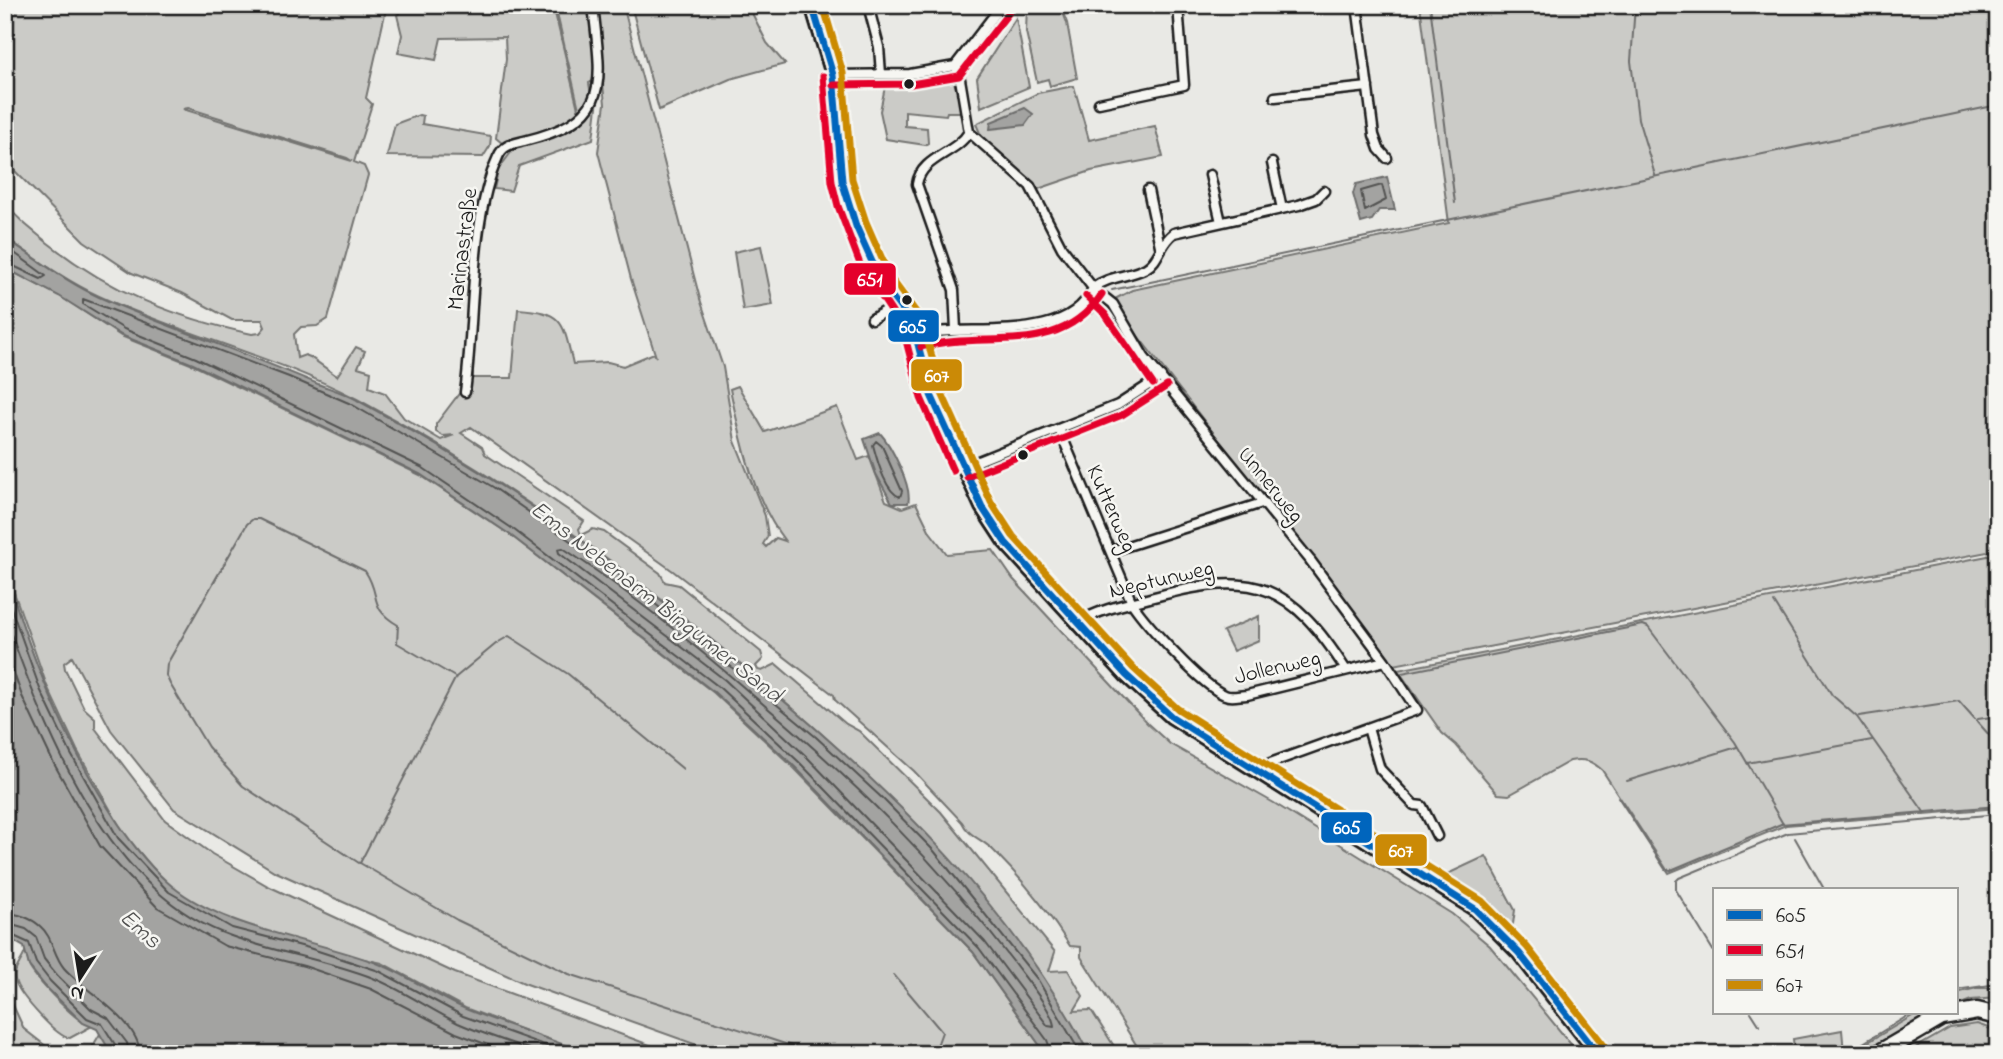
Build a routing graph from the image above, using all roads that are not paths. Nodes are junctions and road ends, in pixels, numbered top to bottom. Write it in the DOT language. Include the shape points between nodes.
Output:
graph roads {
  1 [pos="593,5"];
  2 [pos="812,5"];
  3 [pos="868,5"];
  4 [pos="1002,5"];
  5 [pos="1178,5"];
  6 [pos="1357,5"];
  7 [pos="955,66"];
  8 [pos="881,74"];
  9 [pos="833,75"];
  10 [pos="1368,87"];
  11 [pos="1275,97"];
  12 [pos="1099,103"];
  13 [pos="969,132"];
  14 [pos="1387,158"];
  15 [pos="1272,163"];
  16 [pos="1210,175"];
  17 [pos="1148,190"];
  18 [pos="1325,191"];
  19 [pos="1282,209"];
  20 [pos="1221,222"];
  21 [pos="1160,246"];
  22 [pos="1093,288"];
  23 [pos="897,304"];
  24 [pos="872,319"];
  25 [pos="956,330"];
  26 [pos="918,337"];
  27 [pos="1161,377"];
  28 [pos="465,393"];
  29 [pos="1059,429"];
  30 [pos="963,467"];
  31 [pos="1262,503"];
  32 [pos="1112,551"];
  33 [pos="1132,603"];
  34 [pos="1077,623"];
  35 [pos="1385,661"];
  36 [pos="1346,670"];
  37 [pos="1368,728"];
  38 [pos="1256,771"];
  39 [pos="1437,836"];
  40 [pos="1998,1002"];
  41 [pos="1958,1009"];
  42 [pos="1958,1013"];
  43 [pos="1945,1015"];
  44 [pos="1998,1016"];
  45 [pos="1598,1054"];
  46 [pos="1878,1054"];
  1 -- 28 [label="street, Marinastraße" via="600,67 593,102 563,129 507,145 490,177"];
  2 -- 9 [label="main road"];
  3 -- 8 [label="street"];
  4 -- 7 [label="street"];
  5 -- 12 [label="street" via="1184,85"];
  6 -- 10 [label="street"];
  7 -- 8 [label="street"];
  7 -- 13 [label="street"];
  8 -- 9 [label="street"];
  9 -- 23 [label="main road" via="844,191 869,259"];
  10 -- 11 [label="street"];
  10 -- 14 [label="street" via="1374,135"];
  13 -- 22 [label="street, Unnerweg" via="1030,186 1062,248"];
  13 -- 25 [label="street" via="924,167 917,184 954,290"];
  15 -- 19 [label="street"];
  16 -- 20 [label="street"];
  17 -- 21 [label="street"];
  18 -- 19 [label="street" via="1316,199"];
  19 -- 20 [label="street"];
  20 -- 21 [label="street" via="1174,233"];
  21 -- 22 [label="street" via="1149,267"];
  22 -- 25 [label="street" via="1081,308 1056,321"];
  22 -- 27 [label="street, Unnerweg" via="1113,304 1135,344"];
  23 -- 24 [label="street"];
  23 -- 26 [label="main road"];
  25 -- 26 [label="street"];
  26 -- 30 [label="main road" via="931,395"];
  27 -- 29 [label="street" via="1118,405"];
  27 -- 31 [label="street, Unnerweg"];
  29 -- 30 [label="street"];
  29 -- 32 [label="street, Kutterweg"];
  30 -- 34 [label="main road" via="1005,542"];
  31 -- 32 [label="street"];
  31 -- 35 [label="street, Unnerweg"];
  32 -- 33 [label="street, Kutterweg"];
  33 -- 34 [label="street, Neptunweg"];
  33 -- 36 [label="street, Neptunweg" via="1210,583 1263,587 1298,610"];
  33 -- 36 [label="street, Jollenweg" via="1176,654 1227,697"];
  34 -- 38 [label="main road" via="1158,705"];
  35 -- 36 [label="street, Jollenweg"];
  35 -- 37 [label="street, Unnerweg" via="1417,710"];
  37 -- 38 [label="street"];
  37 -- 39 [label="street" via="1380,769 1414,805 1422,806"];
  38 -- 45 [label="main road" via="1475,909 1519,953"];
  40 -- 41 [label="highway"];
  42 -- 44 [label="highway" via="1977,1011"];
  43 -- 46 [label="highway"];
}
